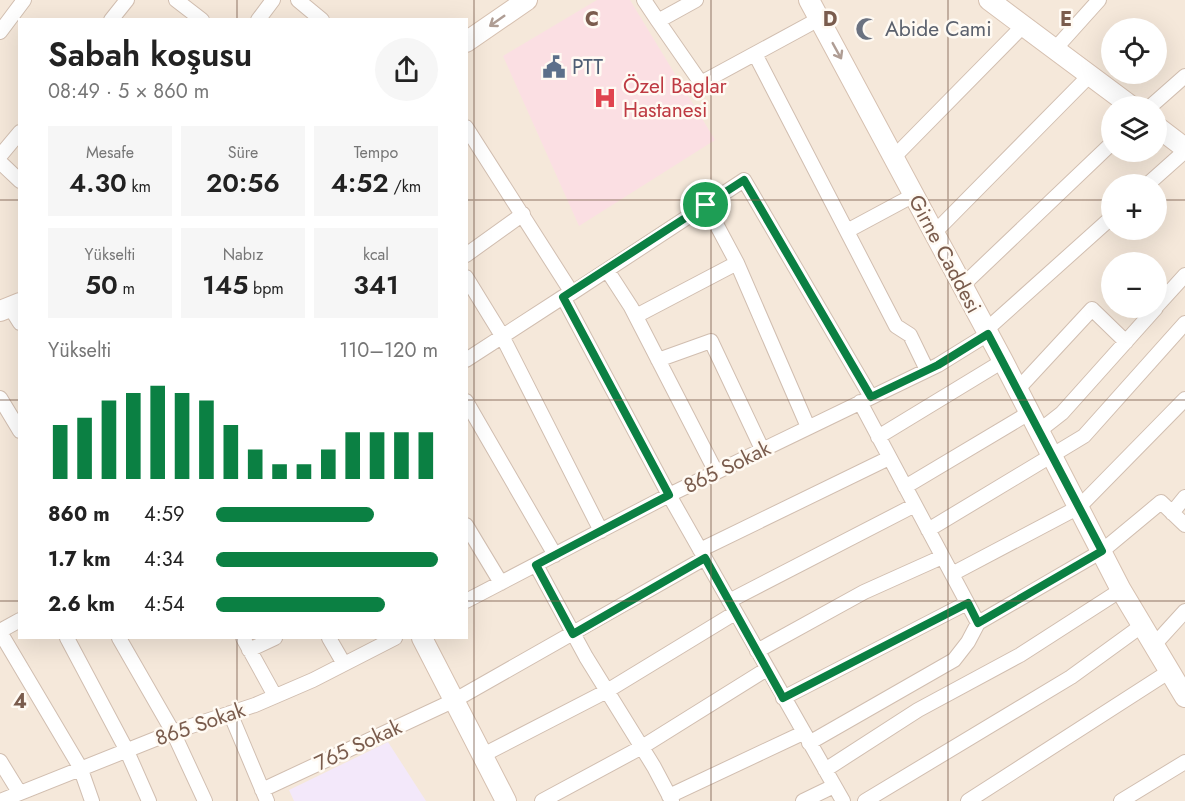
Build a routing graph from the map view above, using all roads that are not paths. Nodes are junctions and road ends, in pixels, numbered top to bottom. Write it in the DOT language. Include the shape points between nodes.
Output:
graph roads {
  1 [pos="24,0"];
  2 [pos="127,0"];
  3 [pos="176,0"];
  4 [pos="273,0"];
  5 [pos="298,0"];
  6 [pos="527,0"];
  7 [pos="644,0"];
  8 [pos="696,0"];
  9 [pos="809,0"];
  10 [pos="989,0"];
  11 [pos="1099,0"];
  12 [pos="113,18"];
  13 [pos="199,18"];
  14 [pos="260,18"];
  15 [pos="320,18"];
  16 [pos="819,19"];
  17 [pos="658,21"];
  18 [pos="1024,25"];
  19 [pos="0,32"];
  20 [pos="468,41"];
  21 [pos="1055,49"];
  22 [pos="755,54"];
  23 [pos="1090,75"];
  24 [pos="1185,76"];
  25 [pos="1118,96"];
  26 [pos="1162,96"];
  27 [pos="468,130"];
  28 [pos="18,134"];
  29 [pos="1167,135"];
  30 [pos="1185,149"];
  31 [pos="1101,153"];
  32 [pos="0,156"];
  33 [pos="894,157"];
  34 [pos="0,162"];
  35 [pos="1159,174"];
  36 [pos="18,179"];
  37 [pos="915,195"];
  38 [pos="706,205"];
  39 [pos="523,214"];
  40 [pos="1101,227"];
  41 [pos="847,231"];
  42 [pos="934,233"];
  43 [pos="468,254"];
  44 [pos="737,263"];
  45 [pos="607,270"];
  46 [pos="1185,275"];
  47 [pos="468,280"];
  48 [pos="962,286"];
  49 [pos="567,295"];
  50 [pos="1167,295"];
  51 [pos="636,316"];
  52 [pos="1147,318"];
  53 [pos="1185,323"];
  54 [pos="987,332"];
  55 [pos="502,337"];
  56 [pos="1126,342"];
  57 [pos="468,359"];
  58 [pos="658,360"];
  59 [pos="1003,361"];
  60 [pos="927,370"];
  61 [pos="1017,390"];
  62 [pos="0,398"];
  63 [pos="1185,399"];
  64 [pos="865,400"];
  65 [pos="468,404"];
  66 [pos="1029,413"];
  67 [pos="808,427"];
  68 [pos="18,428"];
  69 [pos="1039,431"];
  70 [pos="878,437"];
  71 [pos="762,449"];
  72 [pos="1053,457"];
  73 [pos="889,458"];
  74 [pos="716,472"];
  75 [pos="905,487"];
  76 [pos="669,495"];
  77 [pos="1185,497"];
  78 [pos="915,505"];
  79 [pos="1079,507"];
  80 [pos="1172,513"];
  81 [pos="1185,525"];
  82 [pos="468,528"];
  83 [pos="928,530"];
  84 [pos="601,531"];
  85 [pos="1102,551"];
  86 [pos="702,554"];
  87 [pos="555,555"];
  88 [pos="942,556"];
  89 [pos="536,565"];
  90 [pos="952,574"];
  91 [pos="501,583"];
  92 [pos="1121,590"];
  93 [pos="468,600"];
  94 [pos="968,603"];
  95 [pos="732,607"];
  96 [pos="1185,610"];
  97 [pos="18,621"];
  98 [pos="978,623"];
  99 [pos="1144,624"];
  100 [pos="0,631"];
  101 [pos="573,634"];
  102 [pos="68,639"];
  103 [pos="120,639"];
  104 [pos="270,639"];
  105 [pos="330,639"];
  106 [pos="393,639"];
  107 [pos="423,639"];
  108 [pos="246,644"];
  109 [pos="1154,645"];
  110 [pos="757,651"];
  111 [pos="344,664"];
  112 [pos="767,669"];
  113 [pos="1170,671"];
  114 [pos="607,691"];
  115 [pos="275,696"];
  116 [pos="1185,697"];
  117 [pos="783,698"];
  118 [pos="455,700"];
  119 [pos="230,713"];
  120 [pos="172,732"];
  121 [pos="806,738"];
  122 [pos="642,747"];
  123 [pos="126,750"];
  124 [pos="483,755"];
  125 [pos="0,761"];
  126 [pos="1185,762"];
  127 [pos="80,767"];
  128 [pos="825,770"];
  129 [pos="834,786"];
  130 [pos="265,796"];
  131 [pos="12,797"];
  132 [pos="671,799"];
  133 [pos="93,801"];
  134 [pos="149,801"];
  135 [pos="205,801"];
  136 [pos="506,801"];
  137 [pos="542,801"];
  138 [pos="803,801"];
  139 [pos="843,801"];
  140 [pos="865,801"];
  141 [pos="968,801"];
  142 [pos="1121,801"];
  1 -- 19 [label="street"];
  2 -- 12 [label="street"];
  3 -- 13 [label="street"];
  4 -- 14 [label="street"];
  5 -- 15 [label="street"];
  6 -- 20 [label="street, one-way"];
  7 -- 17 [label="street"];
  8 -- 17 [label="street"];
  9 -- 16 [label="street, Girne Caddesi"];
  10 -- 18 [label="street"];
  11 -- 21 [label="street"];
  16 -- 22 [label="street"];
  16 -- 33 [label="street, Girne Caddesi, one-way"];
  17 -- 22 [label="street" via="701,83"];
  18 -- 21 [label="street"];
  18 -- 33 [label="street"];
  21 -- 23 [label="street"];
  22 -- 41 [label="street"];
  23 -- 25 [label="street"];
  23 -- 42 [label="street"];
  24 -- 26 [label="street"];
  27 -- 39 [label="street"];
  28 -- 32 [label="street"];
  29 -- 30 [label="street"];
  30 -- 35 [label="street"];
  31 -- 48 [label="street"];
  33 -- 37 [label="street, Girne Caddesi"];
  34 -- 36 [label="street"];
  37 -- 41 [label="street"];
  37 -- 42 [label="street, Girne Caddesi"];
  38 -- 44 [label="street"];
  38 -- 45 [label="street"];
  38 -- 64 [label="street" via="744,180"];
  39 -- 43 [label="street"];
  39 -- 49 [label="street"];
  40 -- 54 [label="street, 865 Sokak"];
  41 -- 60 [label="street" via="896,326 910,335"];
  42 -- 48 [label="street, Girne Caddesi"];
  44 -- 51 [label="street"];
  44 -- 67 [label="street"];
  45 -- 49 [label="street"];
  45 -- 51 [label="street"];
  46 -- 50 [label="street"];
  47 -- 55 [label="street"];
  48 -- 54 [label="street, Girne Caddesi"];
  49 -- 55 [label="street"];
  49 -- 76 [label="street"];
  51 -- 58 [label="street"];
  52 -- 56 [label="street"];
  53 -- 72 [label="street" via="1084,436"];
  54 -- 59 [label="street, Girne Caddesi"];
  54 -- 60 [label="street, 865 Sokak"];
  55 -- 57 [label="street"];
  55 -- 84 [label="street"];
  56 -- 61 [label="street" via="1092,309"];
  56 -- 69 [label="street" via="1062,413"];
  58 -- 71 [label="street" via="711,341"];
  58 -- 74 [label="street"];
  59 -- 61 [label="street, Girne Caddesi"];
  59 -- 70 [label="street"];
  60 -- 64 [label="street, 865 Sokak"];
  61 -- 66 [label="street, Girne Caddesi"];
  62 -- 68 [label="street"];
  63 -- 79 [label="street"];
  64 -- 67 [label="street, 865 Sokak"];
  64 -- 70 [label="street"];
  65 -- 87 [label="street"];
  66 -- 69 [label="street, Girne Caddesi"];
  66 -- 75 [label="street"];
  67 -- 71 [label="street, 865 Sokak"];
  69 -- 72 [label="street, Girne Caddesi"];
  70 -- 73 [label="street"];
  71 -- 74 [label="street, 865 Sokak"];
  72 -- 79 [label="street, Girne Caddesi"];
  72 -- 83 [label="street"];
  73 -- 75 [label="street"];
  73 -- 86 [label="street, 765 Sokak"];
  74 -- 76 [label="street, 865 Sokak"];
  75 -- 78 [label="street"];
  76 -- 84 [label="street, 865 Sokak"];
  76 -- 86 [label="street"];
  77 -- 80 [label="street"];
  78 -- 83 [label="street"];
  78 -- 95 [label="street"];
  79 -- 85 [label="street, Girne Caddesi"];
  79 -- 90 [label="street"];
  80 -- 81 [label="street"];
  80 -- 85 [label="street" via="1161,502"];
  82 -- 91 [label="street"];
  83 -- 88 [label="street"];
  84 -- 87 [label="street, 865 Sokak"];
  85 -- 92 [label="street, Girne Caddesi"];
  85 -- 98 [label="street"];
  86 -- 95 [label="street"];
  86 -- 101 [label="street, 765 Sokak"];
  87 -- 89 [label="street, 865 Sokak"];
  88 -- 90 [label="street"];
  88 -- 110 [label="street" via="864,592"];
  89 -- 91 [label="street, 865 Sokak"];
  89 -- 101 [label="street"];
  90 -- 94 [label="street"];
  91 -- 93 [label="street, 865 Sokak"];
  92 -- 99 [label="street, Girne Caddesi"];
  92 -- 128 [label="street" via="1020,656 918,711"];
  94 -- 98 [label="street"];
  94 -- 117 [label="street"];
  95 -- 110 [label="street"];
  95 -- 114 [label="street"];
  96 -- 109 [label="street"];
  97 -- 100 [label="street"];
  98 -- 121 [label="street" via="954,660"];
  99 -- 109 [label="street, Girne Caddesi"];
  99 -- 140 [label="street" via="1071,677"];
  100 -- 127 [label="street"];
  101 -- 114 [label="street"];
  101 -- 118 [label="street, 765 Sokak"];
  102 -- 123 [label="street"];
  103 -- 120 [label="street"];
  104 -- 108 [label="street"];
  105 -- 111 [label="street"];
  106 -- 111 [label="street, 865 Sokak"];
  107 -- 118 [label="street"];
  108 -- 115 [label="street"];
  109 -- 113 [label="street, Girne Caddesi"];
  110 -- 112 [label="street"];
  111 -- 115 [label="street, 865 Sokak"];
  112 -- 117 [label="street"];
  112 -- 122 [label="street"];
  113 -- 116 [label="street, Girne Caddesi"];
  113 -- 141 [label="street"];
  114 -- 122 [label="street"];
  114 -- 124 [label="street"];
  115 -- 119 [label="street, 865 Sokak"];
  117 -- 121 [label="street"];
  118 -- 124 [label="street"];
  118 -- 130 [label="street, 765 Sokak"];
  119 -- 120 [label="street, 865 Sokak"];
  119 -- 130 [label="street"];
  120 -- 123 [label="street, 865 Sokak"];
  120 -- 135 [label="street"];
  121 -- 128 [label="street"];
  121 -- 132 [label="street"];
  122 -- 132 [label="street"];
  122 -- 137 [label="street"];
  123 -- 127 [label="street, 865 Sokak"];
  123 -- 134 [label="street"];
  124 -- 136 [label="street"];
  125 -- 131 [label="street"];
  126 -- 142 [label="street"];
  127 -- 131 [label="street, 865 Sokak"];
  127 -- 133 [label="street"];
  128 -- 129 [label="street"];
  129 -- 138 [label="street"];
  129 -- 139 [label="street"];
}
